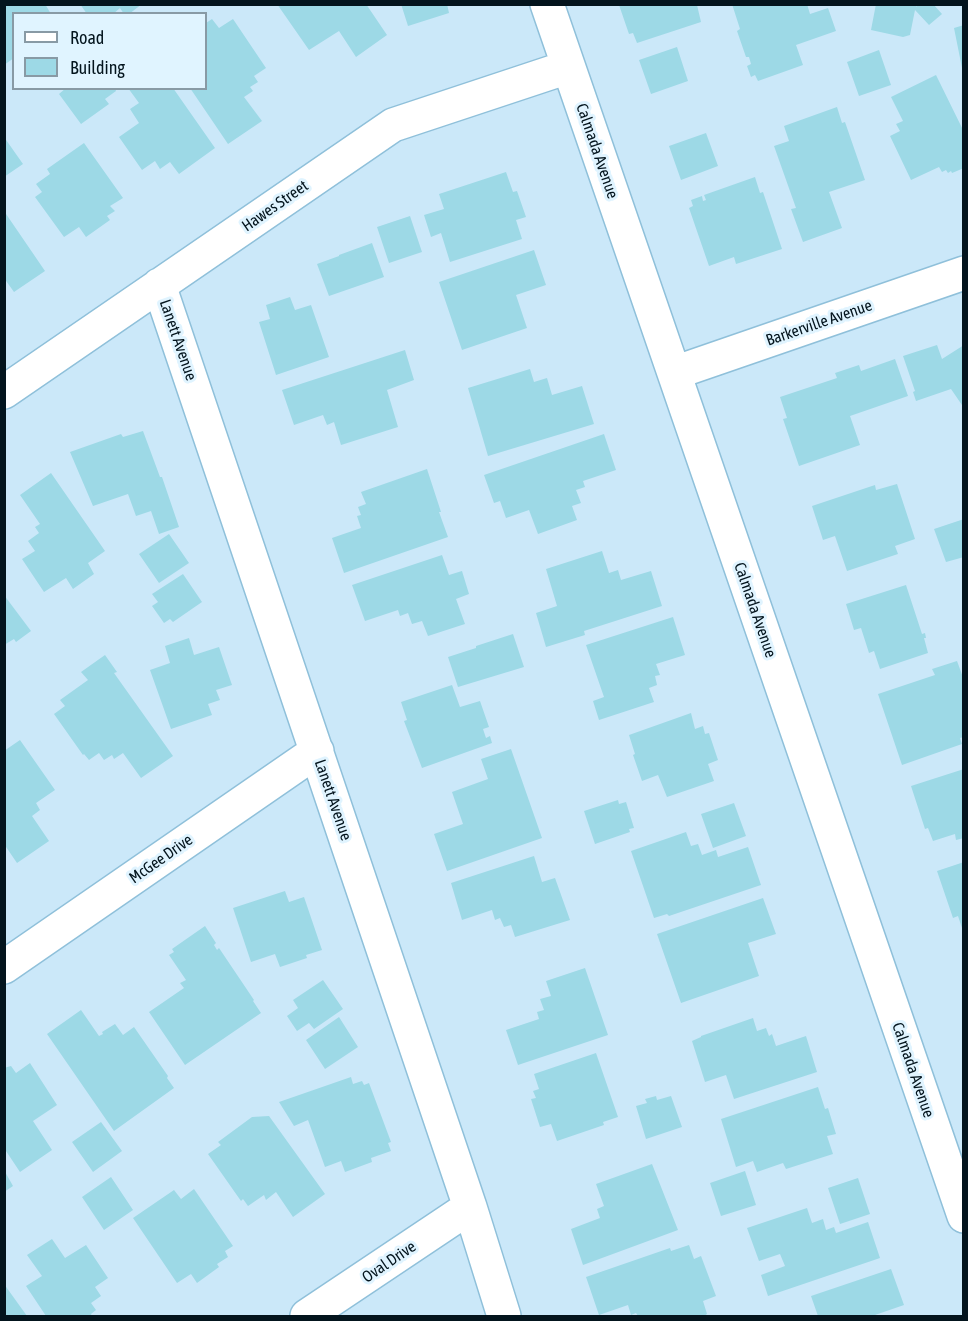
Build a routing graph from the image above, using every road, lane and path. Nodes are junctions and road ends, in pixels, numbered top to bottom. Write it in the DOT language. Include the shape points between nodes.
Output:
graph roads {
  1 [pos="547,4"];
  2 [pos="568,67"];
  3 [pos="963,273"];
  4 [pos="159,285"];
  5 [pos="674,373"];
  6 [pos="4,392"];
  7 [pos="317,751"];
  8 [pos="4,968"];
  9 [pos="470,1207"];
  10 [pos="963,1216"];
  11 [pos="307,1317"];
  12 [pos="504,1317"];
  1 -- 2 [label="street, Calmada Avenue"];
  2 -- 4 [label="street, Hawes Street" via="393,125"];
  2 -- 5 [label="street, Calmada Avenue"];
  3 -- 5 [label="street, Barkerville Avenue"];
  4 -- 6 [label="street, Hawes Street"];
  4 -- 7 [label="street, Lanett Avenue"];
  5 -- 10 [label="street, Calmada Avenue"];
  7 -- 8 [label="street, McGee Drive"];
  7 -- 9 [label="street, Lanett Avenue"];
  9 -- 11 [label="street, Oval Drive"];
  9 -- 12 [label="street, Lanett Avenue"];
}
